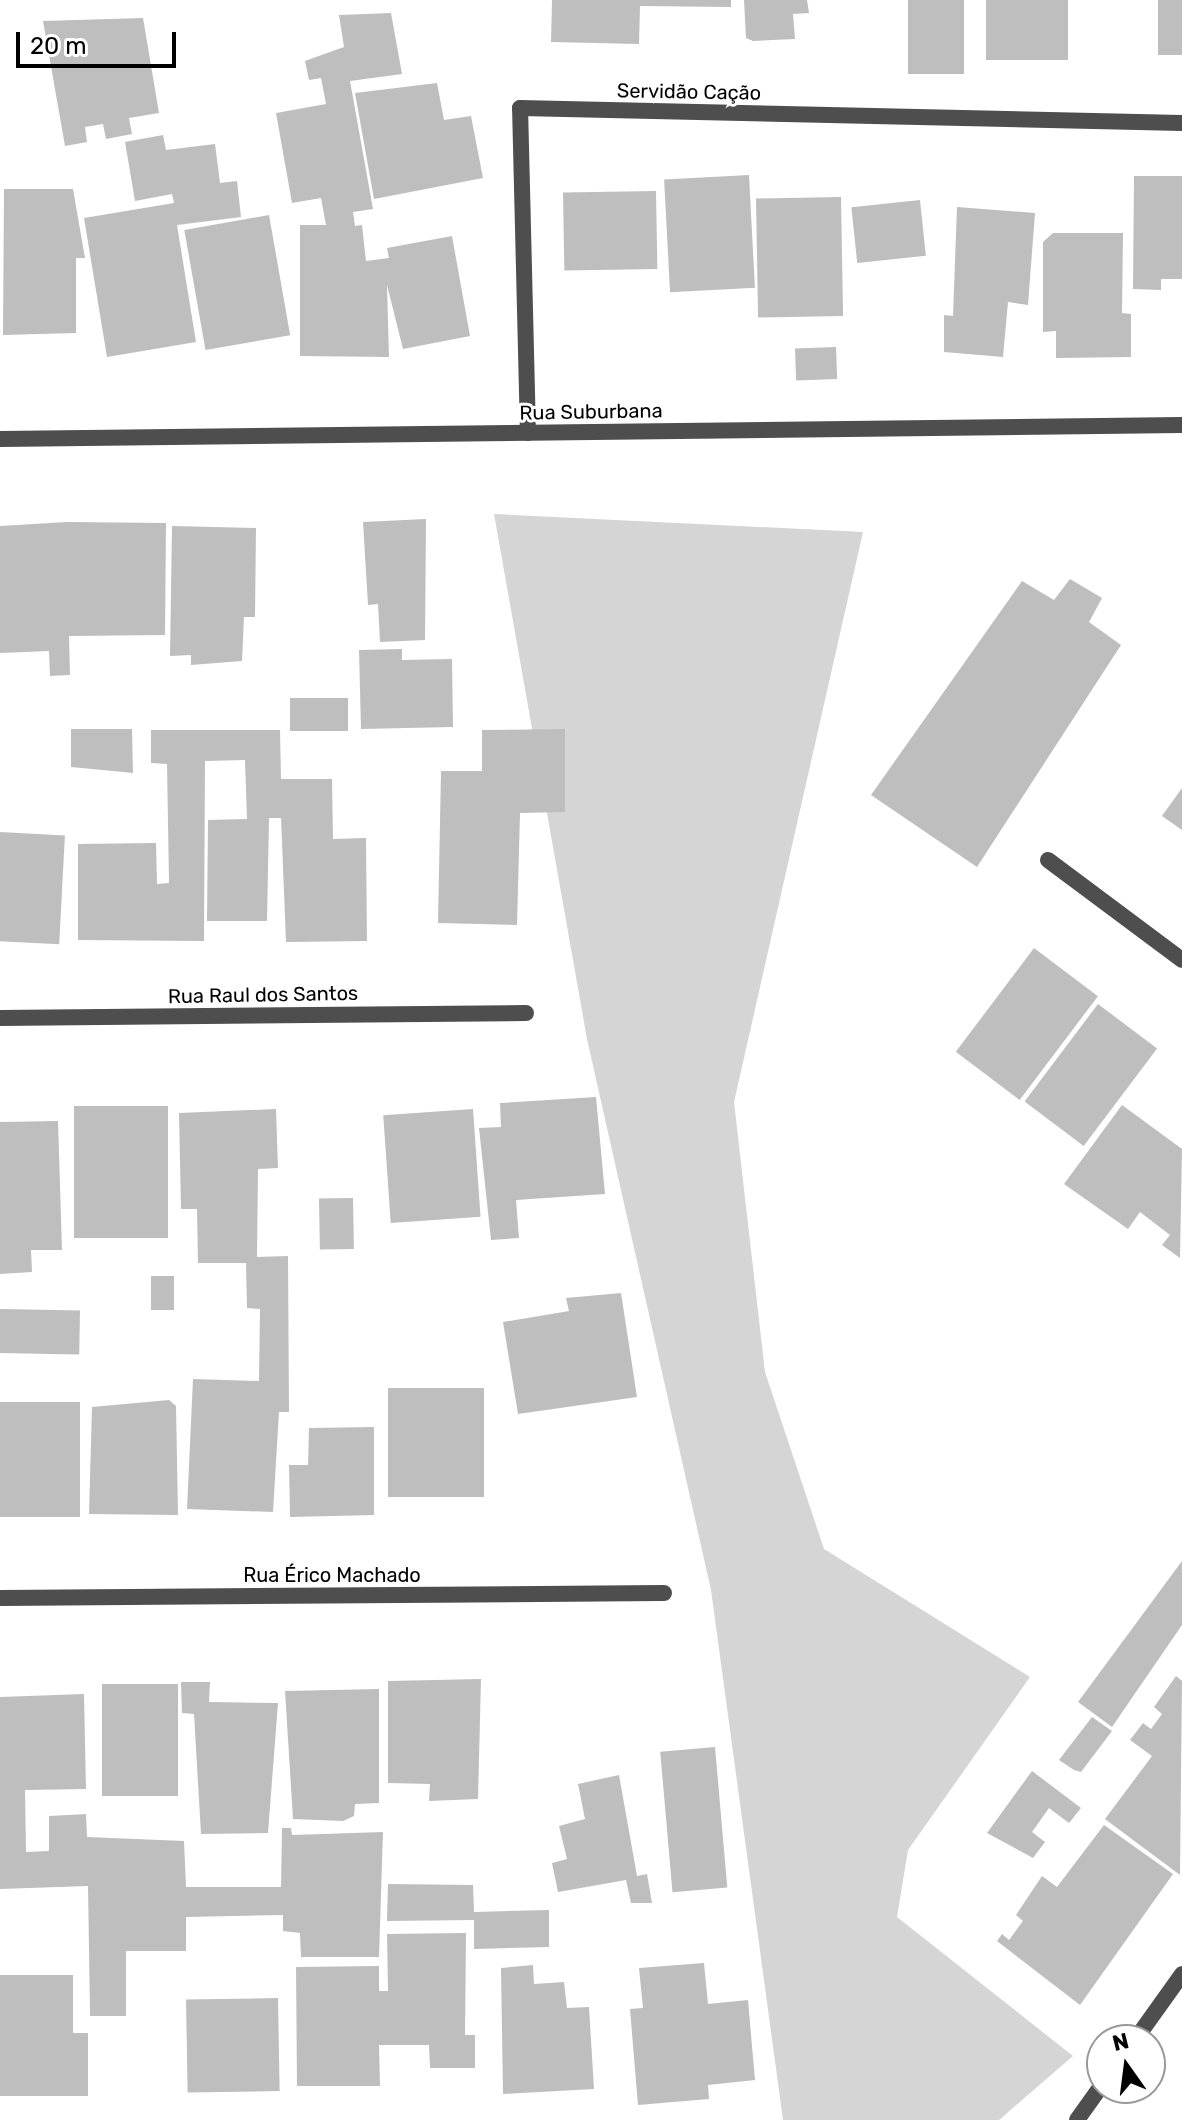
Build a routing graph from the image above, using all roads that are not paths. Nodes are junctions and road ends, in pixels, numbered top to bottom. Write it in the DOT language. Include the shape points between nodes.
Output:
graph roads {
  1 [pos="1182,123"];
  2 [pos="1182,425"];
  3 [pos="528,433"];
  4 [pos="0,439"];
  5 [pos="1048,860"];
  6 [pos="1182,960"];
  7 [pos="526,1013"];
  8 [pos="0,1018"];
  9 [pos="664,1593"];
  10 [pos="0,1598"];
  11 [pos="1182,1974"];
  12 [pos="1146,2024"];
  1 -- 3 [label="street, Servidão Cação" via="520,108"];
  2 -- 3 [label="street, Rua Suburbana"];
  3 -- 4 [label="street, Rua Suburbana"];
  5 -- 6 [label="street"];
  7 -- 8 [label="street, Rua Raul dos Santos"];
  9 -- 10 [label="street, Rua Érico Machado"];
  11 -- 12 [label="street"];
}
